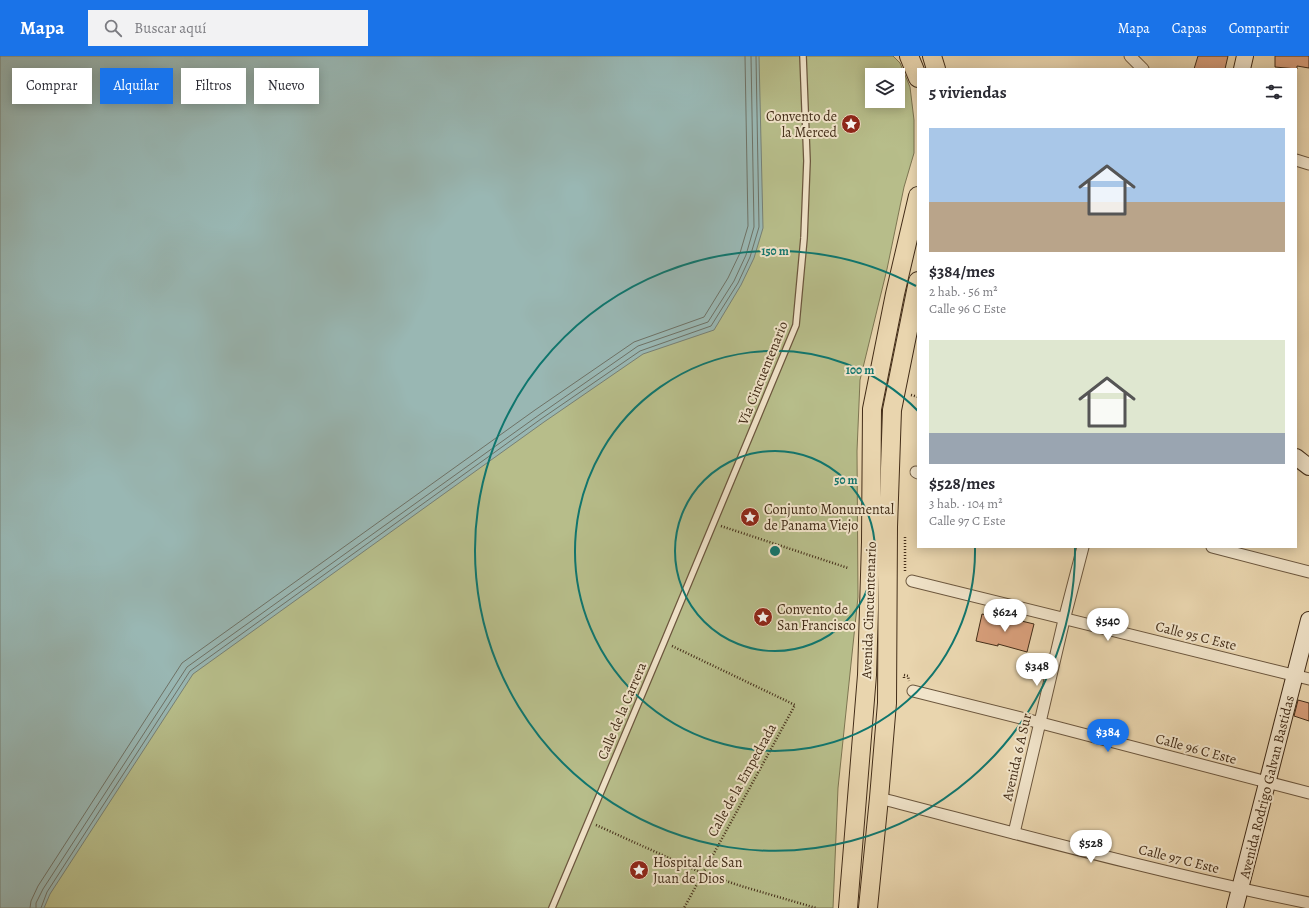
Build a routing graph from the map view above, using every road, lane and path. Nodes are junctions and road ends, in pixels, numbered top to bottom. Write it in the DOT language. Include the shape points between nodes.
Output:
graph roads {
  1 [pos="803,56"];
  2 [pos="909,56"];
  3 [pos="932,56"];
  4 [pos="1130,56"];
  5 [pos="1246,56"];
  6 [pos="936,68"];
  7 [pos="1142,68"];
  8 [pos="1242,68"];
  9 [pos="917,76"];
  10 [pos="1297,160"];
  11 [pos="1309,164"];
  12 [pos="917,200"];
  13 [pos="917,292"];
  14 [pos="1297,458"];
  15 [pos="1309,467"];
  16 [pos="713,523"];
  17 [pos="1083,548"];
  18 [pos="1216,548"];
  19 [pos="848,568"];
  20 [pos="1309,572"];
  21 [pos="912,581"];
  22 [pos="1064,620"];
  23 [pos="1309,620"];
  24 [pos="664,642"];
  25 [pos="1302,678"];
  26 [pos="913,691"];
  27 [pos="1040,723"];
  28 [pos="1268,783"];
  29 [pos="1309,793"];
  30 [pos="879,798"];
  31 [pos="588,821"];
  32 [pos="1014,833"];
  33 [pos="702,873"];
  34 [pos="1241,890"];
  35 [pos="1309,903"];
  36 [pos="552,908"];
  37 [pos="684,908"];
  38 [pos="816,908"];
  39 [pos="848,908"];
  40 [pos="868,908"];
  41 [pos="1235,908"];
  1 -- 16 [label="lane, Vía Cincuentenario" via="807,161 804,238 796,325"];
  2 -- 9 [label="main road"];
  3 -- 6 [label="main road"];
  4 -- 7 [label="street"];
  5 -- 8 [label="street"];
  10 -- 11 [label="street"];
  12 -- 39 [label="main road, Avenida Cincuentenario" via="872,409 867,675"];
  13 -- 30 [label="main road, Avenida Cincuentenario" via="892,410 888,527 887,703"];
  14 -- 15 [label="street"];
  16 -- 19 [label="path"];
  16 -- 24 [label="lane, Calle de la Carrera"];
  17 -- 22 [label="street, Avenida 6 A Sur"];
  18 -- 20 [label="street"];
  21 -- 22 [label="street, Calle 95 C Este"];
  22 -- 25 [label="street, Calle 95 C Este"];
  22 -- 27 [label="street, Avenida 6 A Sur"];
  23 -- 25 [label="street, Avenida Rodrigo Galvan Bastidas"];
  24 -- 31 [label="lane, Calle de la Carrera"];
  24 -- 33 [label="path, Calle de la Empedrada" via="795,705"];
  25 -- 28 [label="street, Avenida Rodrigo Galvan Bastidas"];
  26 -- 27 [label="street, Calle 96 C Este"];
  27 -- 28 [label="street, Calle 96 C Este"];
  27 -- 32 [label="street, Avenida 6 A Sur"];
  28 -- 29 [label="street, Calle 96 C Este"];
  28 -- 34 [label="street, Avenida Rodrigo Galvan Bastidas"];
  30 -- 32 [label="street, Calle 97 C Este"];
  30 -- 40 [label="main road, Avenida Cincuentenario"];
  31 -- 33 [label="path"];
  31 -- 36 [label="lane, Calle de la Carrera"];
  32 -- 34 [label="street, Calle 97 C Este"];
  33 -- 37 [label="path, Calle de la Empedrada"];
  33 -- 38 [label="path"];
  34 -- 35 [label="street, Calle 97 C Este"];
  34 -- 41 [label="street, Avenida Rodrigo Galvan Bastidas"];
}
